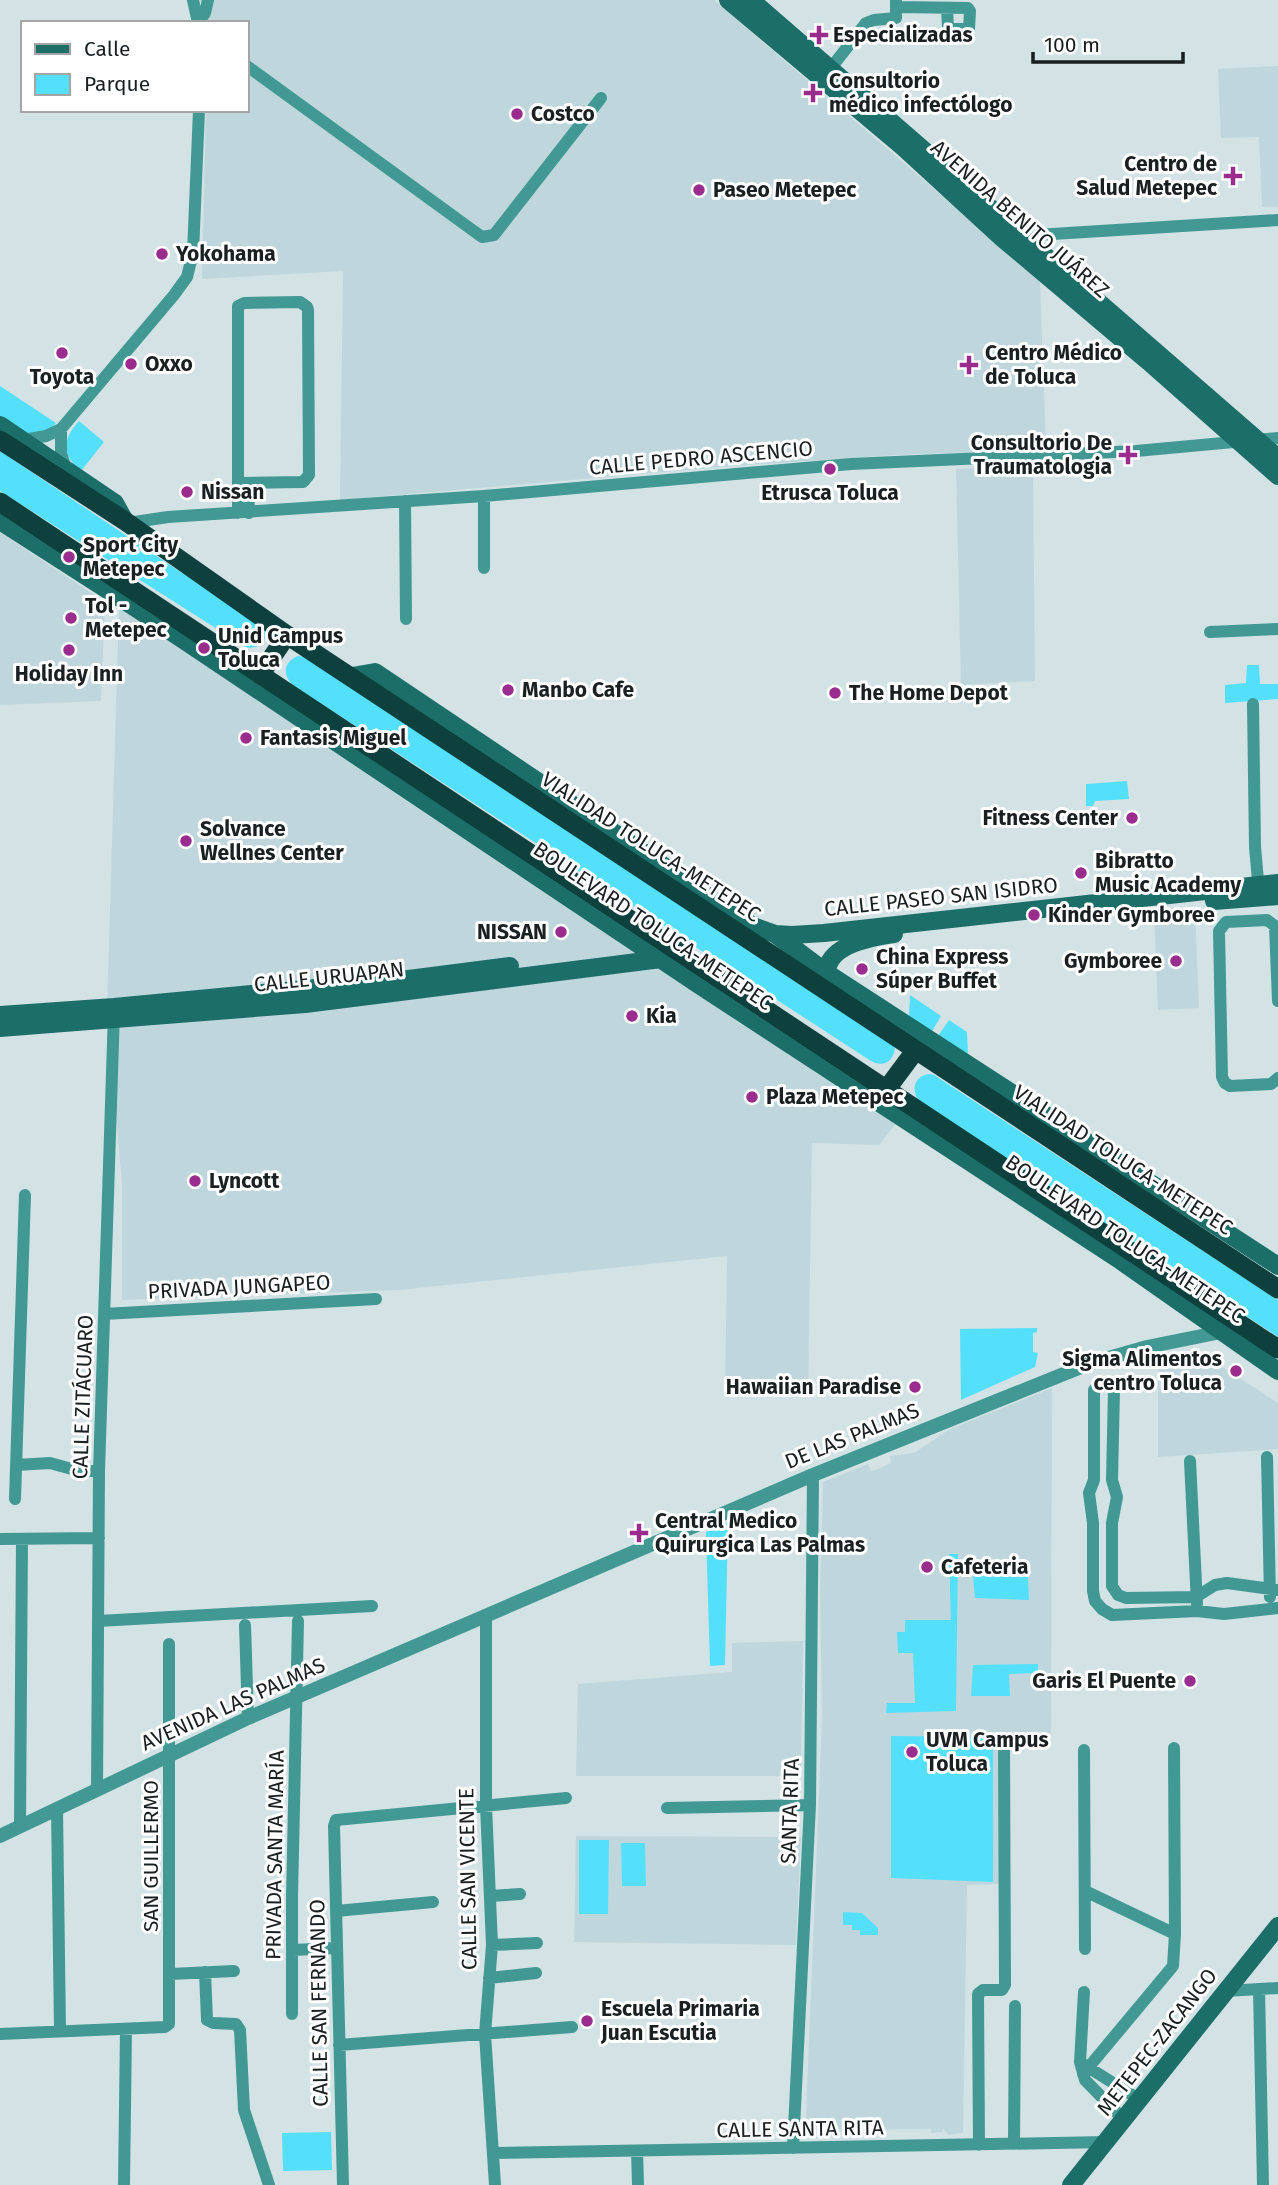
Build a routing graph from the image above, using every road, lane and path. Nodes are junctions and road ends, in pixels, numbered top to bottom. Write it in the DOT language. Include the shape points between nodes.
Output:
graph roads {
  1 [pos="193,0"];
  2 [pos="728,0"];
  3 [pos="751,0"];
  4 [pos="207,1"];
  5 [pos="896,3"];
  6 [pos="933,3"];
  7 [pos="947,8"];
  8 [pos="198,21"];
  9 [pos="199,21"];
  10 [pos="248,67"];
  11 [pos="831,68"];
  12 [pos="601,98"];
  13 [pos="199,112"];
  14 [pos="1278,220"];
  15 [pos="1024,235"];
  16 [pos="1002,238"];
  17 [pos="0,425"];
  18 [pos="61,429"];
  19 [pos="1278,438"];
  20 [pos="0,440"];
  21 [pos="23,440"];
  22 [pos="1249,441"];
  23 [pos="1278,458"];
  24 [pos="66,469"];
  25 [pos="1278,476"];
  26 [pos="243,483"];
  27 [pos="484,496"];
  28 [pos="405,501"];
  29 [pos="243,513"];
  30 [pos="4,517"];
  31 [pos="126,522"];
  32 [pos="484,568"];
  33 [pos="132,598"];
  34 [pos="407,619"];
  35 [pos="1278,629"];
  36 [pos="1210,632"];
  37 [pos="287,635"];
  38 [pos="260,675"];
  39 [pos="352,676"];
  40 [pos="1253,704"];
  41 [pos="1278,883"];
  42 [pos="1254,891"];
  43 [pos="1278,896"];
  44 [pos="596,907"];
  45 [pos="1251,919"];
  46 [pos="753,926"];
  47 [pos="733,928"];
  48 [pos="775,934"];
  49 [pos="634,940"];
  50 [pos="662,959"];
  51 [pos="795,970"];
  52 [pos="823,970"];
  53 [pos="835,997"];
  54 [pos="1278,1001"];
  55 [pos="114,1014"];
  56 [pos="0,1015"];
  57 [pos="0,1028"];
  58 [pos="915,1051"];
  59 [pos="1278,1078"];
  60 [pos="886,1090"];
  61 [pos="903,1109"];
  62 [pos="24,1195"];
  63 [pos="1106,1236"];
  64 [pos="1118,1259"];
  65 [pos="1278,1266"];
  66 [pos="1278,1289"];
  67 [pos="376,1299"];
  68 [pos="1208,1312"];
  69 [pos="104,1314"];
  70 [pos="1244,1327"];
  71 [pos="1223,1332"];
  72 [pos="1278,1349"];
  73 [pos="1278,1371"];
  74 [pos="1267,1457"];
  75 [pos="1190,1461"];
  76 [pos="16,1465"];
  77 [pos="99,1471"];
  78 [pos="813,1475"];
  79 [pos="1094,1480"];
  80 [pos="1112,1480"];
  81 [pos="15,1499"];
  82 [pos="1093,1523"];
  83 [pos="1112,1523"];
  84 [pos="99,1538"];
  85 [pos="0,1539"];
  86 [pos="22,1539"];
  87 [pos="1274,1590"];
  88 [pos="1196,1597"];
  89 [pos="372,1606"];
  90 [pos="1274,1608"];
  91 [pos="1197,1611"];
  92 [pos="486,1615"];
  93 [pos="98,1621"];
  94 [pos="298,1621"];
  95 [pos="245,1625"];
  96 [pos="169,1644"];
  97 [pos="296,1697"];
  98 [pos="248,1718"];
  99 [pos="1004,1745"];
  100 [pos="1174,1748"];
  101 [pos="1084,1750"];
  102 [pos="170,1755"];
  103 [pos="97,1788"];
  104 [pos="566,1798"];
  105 [pos="810,1805"];
  106 [pos="486,1806"];
  107 [pos="57,1808"];
  108 [pos="667,1808"];
  109 [pos="20,1826"];
  110 [pos="0,1836"];
  111 [pos="1085,1891"];
  112 [pos="520,1894"];
  113 [pos="490,1896"];
  114 [pos="433,1902"];
  115 [pos="336,1911"];
  116 [pos="1278,1926"];
  117 [pos="1175,1934"];
  118 [pos="537,1943"];
  119 [pos="492,1945"];
  120 [pos="336,1948"];
  121 [pos="1085,1949"];
  122 [pos="293,1950"];
  123 [pos="234,1971"];
  124 [pos="205,1972"];
  125 [pos="536,1973"];
  126 [pos="170,1974"];
  127 [pos="489,1978"];
  128 [pos="1278,1988"];
  129 [pos="1259,1989"];
  130 [pos="1084,1992"];
  131 [pos="1226,1992"];
  132 [pos="1015,2006"];
  133 [pos="292,2014"];
  134 [pos="572,2027"];
  135 [pos="126,2029"];
  136 [pos="60,2031"];
  137 [pos="0,2034"];
  138 [pos="485,2034"];
  139 [pos="339,2045"];
  140 [pos="1084,2068"];
  141 [pos="1109,2080"];
  142 [pos="1100,2095"];
  143 [pos="1140,2100"];
  144 [pos="1124,2120"];
  145 [pos="1107,2142"];
  146 [pos="1014,2144"];
  147 [pos="979,2145"];
  148 [pos="793,2148"];
  149 [pos="637,2151"];
  150 [pos="493,2154"];
  151 [pos="124,2185"];
  152 [pos="269,2185"];
  153 [pos="343,2185"];
  154 [pos="495,2185"];
  155 [pos="638,2185"];
  156 [pos="1071,2185"];
  157 [pos="1263,2185"];
  1 -- 8 [label="street"];
  2 -- 16 [label="main road, AVENIDA BENITO JUÁREZ" via="903,147"];
  3 -- 11 [label="main road, AVENIDA BENITO JUÁREZ"];
  4 -- 9 [label="street"];
  5 -- 6 [label="street"];
  5 -- 11 [label="street" via="896,19 866,23"];
  6 -- 7 [label="street"];
  10 -- 12 [label="street" via="482,237 494,235"];
  11 -- 15 [label="main road, AVENIDA BENITO JUÁREZ"];
  13 -- 18 [label="street" via="193,253 187,277"];
  14 -- 15 [label="street"];
  15 -- 16 [label="street"];
  15 -- 22 [label="main road, AVENIDA BENITO JUÁREZ"];
  16 -- 22 [label="main road, AVENIDA BENITO JUÁREZ"];
  17 -- 21 [label="main road"];
  18 -- 21 [label="street"];
  18 -- 24 [label="street"];
  19 -- 22 [label="street, CALLE PEDRO ASCENCIO"];
  20 -- 31 [label="highway, VIALIDAD TOLUCA-METEPEC"];
  21 -- 24 [label="main road"];
  22 -- 23 [label="main road, AVENIDA BENITO JUÁREZ"];
  22 -- 25 [label="main road, AVENIDA BENITO JUÁREZ"];
  22 -- 27 [label="street, CALLE PEDRO ASCENCIO" via="851,464"];
  24 -- 31 [label="main road" via="115,503"];
  26 -- 26 [label="street" via="238,306 300,302 308,310 309,475 303,482"];
  26 -- 29 [label="street"];
  27 -- 28 [label="street, CALLE PEDRO ASCENCIO"];
  27 -- 32 [label="street"];
  28 -- 29 [label="street, CALLE PEDRO ASCENCIO"];
  28 -- 34 [label="street"];
  29 -- 31 [label="street, CALLE PEDRO ASCENCIO"];
  30 -- 33 [label="highway"];
  31 -- 37 [label="highway, VIALIDAD TOLUCA-METEPEC"];
  33 -- 38 [label="highway"];
  33 -- 44 [label="main road, BOULEVARD TOLUCA-METEPEC"];
  35 -- 36 [label="street"];
  37 -- 38 [label="highway"];
  37 -- 39 [label="highway, VIALIDAD TOLUCA-METEPEC"];
  38 -- 44 [label="highway"];
  39 -- 46 [label="main road" via="375,672"];
  39 -- 47 [label="highway, VIALIDAD TOLUCA-METEPEC"];
  40 -- 42 [label="street"];
  41 -- 42 [label="main road, CALLE PASEO SAN ISIDRO"];
  42 -- 43 [label="main road, CALLE PASEO SAN ISIDRO"];
  42 -- 45 [label="street"];
  42 -- 48 [label="main road, CALLE PASEO SAN ISIDRO"];
  42 -- 52 [label="main road, CALLE PASEO SAN ISIDRO" via="888,935 842,950"];
  44 -- 49 [label="main road, BOULEVARD TOLUCA-METEPEC"];
  44 -- 60 [label="highway"];
  45 -- 54 [label="street" via="1267,920 1275,926"];
  45 -- 59 [label="street" via="1226,922 1219,931 1221,1071 1230,1086 1271,1084"];
  46 -- 47 [label="highway"];
  46 -- 48 [label="main road"];
  47 -- 51 [label="highway, VIALIDAD TOLUCA-METEPEC"];
  48 -- 52 [label="main road"];
  49 -- 50 [label="main road, BOULEVARD TOLUCA-METEPEC"];
  49 -- 55 [label="main road, CALLE URUAPAN" via="610,955"];
  50 -- 55 [label="main road, CALLE URUAPAN" via="325,1002"];
  50 -- 61 [label="main road, BOULEVARD TOLUCA-METEPEC"];
  51 -- 52 [label="highway"];
  51 -- 53 [label="highway, VIALIDAD TOLUCA-METEPEC"];
  52 -- 53 [label="highway"];
  52 -- 65 [label="main road"];
  53 -- 58 [label="highway, VIALIDAD TOLUCA-METEPEC"];
  55 -- 56 [label="main road, CALLE URUAPAN"];
  55 -- 57 [label="main road, CALLE URUAPAN"];
  55 -- 69 [label="street, CALLE ZITÁCUARO"];
  58 -- 60 [label="highway"];
  58 -- 66 [label="highway, VIALIDAD TOLUCA-METEPEC"];
  60 -- 61 [label="highway"];
  61 -- 63 [label="highway"];
  61 -- 64 [label="main road, BOULEVARD TOLUCA-METEPEC"];
  62 -- 76 [label="street"];
  63 -- 64 [label="highway"];
  63 -- 68 [label="highway"];
  64 -- 68 [label="main road, BOULEVARD TOLUCA-METEPEC"];
  67 -- 69 [label="street, PRIVADA JUNGAPEO"];
  68 -- 70 [label="highway"];
  68 -- 71 [label="main road, BOULEVARD TOLUCA-METEPEC"];
  69 -- 77 [label="street, CALLE ZITÁCUARO"];
  70 -- 71 [label="street, DE LAS PALMAS"];
  70 -- 72 [label="highway"];
  71 -- 73 [label="main road, BOULEVARD TOLUCA-METEPEC"];
  71 -- 78 [label="street, DE LAS PALMAS" via="1091,1363"];
  74 -- 87 [label="street"];
  75 -- 88 [label="street"];
  76 -- 77 [label="street" via="50,1463"];
  76 -- 81 [label="street"];
  77 -- 84 [label="street, CALLE ZITÁCUARO"];
  78 -- 92 [label="street, DE LAS PALMAS"];
  78 -- 105 [label="street, SANTA RITA"];
  79 -- 80 [label="street"];
  79 -- 80 [label="street" via="1094,1390 1104,1384 1114,1390"];
  79 -- 82 [label="street" via="1089,1493"];
  80 -- 83 [label="street" via="1117,1497"];
  82 -- 83 [label="street"];
  82 -- 91 [label="street" via="1093,1591 1102,1609 1112,1615"];
  83 -- 88 [label="street" via="1112,1586 1118,1595"];
  84 -- 86 [label="street"];
  84 -- 93 [label="street, CALLE ZITÁCUARO"];
  85 -- 86 [label="street"];
  86 -- 109 [label="street"];
  87 -- 88 [label="street" via="1227,1583"];
  87 -- 90 [label="street"];
  88 -- 91 [label="street"];
  89 -- 93 [label="street"];
  90 -- 91 [label="street" via="1232,1614"];
  92 -- 97 [label="street, AVENIDA LAS PALMAS"];
  92 -- 106 [label="street, CALLE SAN VICENTE"];
  93 -- 103 [label="street, CALLE ZITÁCUARO"];
  94 -- 97 [label="street, PRIVADA SANTA MARÍA"];
  95 -- 98 [label="street"];
  96 -- 102 [label="street, SAN GUILLERMO"];
  97 -- 98 [label="street, AVENIDA LAS PALMAS"];
  97 -- 122 [label="street, PRIVADA SANTA MARÍA"];
  98 -- 102 [label="street, AVENIDA LAS PALMAS"];
  99 -- 147 [label="street" via="1005,1985 1002,1990 978,1994"];
  100 -- 117 [label="street"];
  101 -- 111 [label="street"];
  102 -- 103 [label="street, AVENIDA LAS PALMAS"];
  102 -- 126 [label="street, SAN GUILLERMO"];
  103 -- 107 [label="street, AVENIDA LAS PALMAS"];
  104 -- 106 [label="street"];
  105 -- 108 [label="street"];
  105 -- 148 [label="street, SANTA RITA"];
  106 -- 113 [label="street, CALLE SAN VICENTE"];
  106 -- 115 [label="street, CALLE SAN FERNANDO" via="336,1820"];
  107 -- 109 [label="street, AVENIDA LAS PALMAS"];
  107 -- 136 [label="street"];
  109 -- 110 [label="street, AVENIDA LAS PALMAS"];
  111 -- 117 [label="street"];
  111 -- 121 [label="street"];
  112 -- 113 [label="street"];
  113 -- 119 [label="street, CALLE SAN VICENTE"];
  114 -- 115 [label="street"];
  115 -- 120 [label="street, CALLE SAN FERNANDO"];
  116 -- 131 [label="main road, METEPEC-ZACANGO"];
  117 -- 140 [label="street" via="1170,1970"];
  118 -- 119 [label="street"];
  119 -- 127 [label="street, CALLE SAN VICENTE"];
  120 -- 122 [label="street"];
  120 -- 139 [label="street, CALLE SAN FERNANDO"];
  122 -- 133 [label="street, PRIVADA SANTA MARÍA"];
  123 -- 124 [label="street"];
  124 -- 126 [label="street"];
  124 -- 152 [label="street" via="207,2020 236,2024 240,2030 244,2110"];
  125 -- 127 [label="street"];
  126 -- 135 [label="street, SAN GUILLERMO" via="168,2026"];
  127 -- 138 [label="street, CALLE SAN VICENTE"];
  128 -- 129 [label="street"];
  129 -- 131 [label="street"];
  129 -- 157 [label="street"];
  130 -- 140 [label="street"];
  131 -- 143 [label="main road, METEPEC-ZACANGO"];
  132 -- 146 [label="street"];
  134 -- 138 [label="street"];
  135 -- 136 [label="street"];
  135 -- 151 [label="street"];
  136 -- 137 [label="street"];
  138 -- 139 [label="street"];
  138 -- 150 [label="street, CALLE SAN VICENTE"];
  139 -- 153 [label="street, CALLE SAN FERNANDO"];
  140 -- 141 [label="street"];
  140 -- 142 [label="street" via="1085,2080"];
  141 -- 142 [label="street"];
  141 -- 143 [label="street"];
  142 -- 144 [label="street"];
  143 -- 144 [label="main road, METEPEC-ZACANGO"];
  144 -- 145 [label="main road, METEPEC-ZACANGO"];
  145 -- 146 [label="street, CALLE SANTA RITA"];
  145 -- 156 [label="main road, METEPEC-ZACANGO"];
  146 -- 147 [label="street, CALLE SANTA RITA"];
  147 -- 148 [label="street, CALLE SANTA RITA"];
  148 -- 149 [label="street, CALLE SANTA RITA"];
  149 -- 150 [label="street, CALLE SANTA RITA"];
  149 -- 155 [label="street"];
  150 -- 154 [label="street, CALLE SAN VICENTE"];
}
